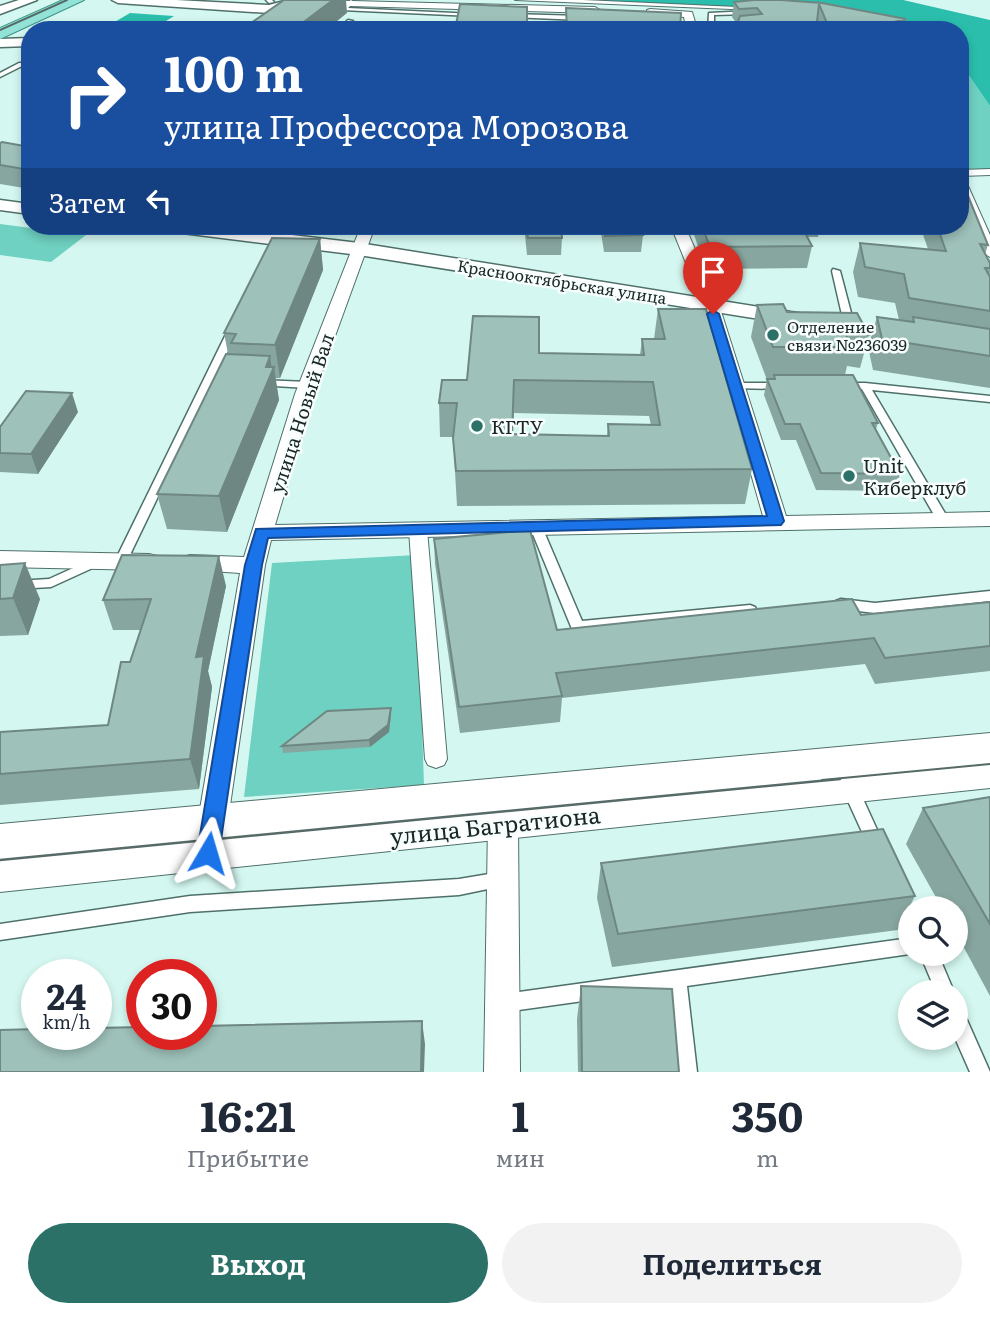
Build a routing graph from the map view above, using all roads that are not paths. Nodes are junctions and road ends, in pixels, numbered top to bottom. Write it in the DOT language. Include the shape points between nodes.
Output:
graph roads {
  1 [pos="31,0"];
  2 [pos="54,0"];
  3 [pos="76,0"];
  4 [pos="118,0"];
  5 [pos="519,0"];
  6 [pos="278,4"];
  7 [pos="758,8"];
  8 [pos="462,9"];
  9 [pos="0,10"];
  10 [pos="766,12"];
  11 [pos="595,19"];
  12 [pos="24,21"];
  13 [pos="257,21"];
  14 [pos="690,21"];
  15 [pos="711,21"];
  16 [pos="21,22"];
  17 [pos="4,29"];
  18 [pos="21,39"];
  19 [pos="21,42"];
  20 [pos="0,43"];
  21 [pos="21,64"];
  22 [pos="0,75"];
  23 [pos="990,172"];
  24 [pos="969,173"];
  25 [pos="969,204"];
  26 [pos="0,205"];
  27 [pos="21,208"];
  28 [pos="231,235"];
  29 [pos="364,235"];
  30 [pos="682,235"];
  31 [pos="359,249"];
  32 [pos="990,253"];
  33 [pos="836,271"];
  34 [pos="711,305"];
  35 [pos="238,320"];
  36 [pos="850,328"];
  37 [pos="876,332"];
  38 [pos="246,383"];
  39 [pos="308,385"];
  40 [pos="735,386"];
  41 [pos="798,386"];
  42 [pos="838,386"];
  43 [pos="865,386"];
  44 [pos="990,399"];
  45 [pos="990,519"];
  46 [pos="943,520"];
  47 [pos="776,521"];
  48 [pos="536,527"];
  49 [pos="418,530"];
  50 [pos="261,533"];
  51 [pos="0,559"];
  52 [pos="97,561"];
  53 [pos="121,561"];
  54 [pos="253,565"];
  55 [pos="0,586"];
  56 [pos="990,596"];
  57 [pos="829,603"];
  58 [pos="758,609"];
  59 [pos="990,749"];
  60 [pos="436,760"];
  61 [pos="990,772"];
  62 [pos="843,775"];
  63 [pos="503,824"];
  64 [pos="210,840"];
  65 [pos="0,843"];
  66 [pos="887,866"];
  67 [pos="0,873"];
  68 [pos="502,880"];
  69 [pos="0,932"];
  70 [pos="898,948"];
  71 [pos="677,979"];
  72 [pos="502,1004"];
  73 [pos="968,1045"];
  74 [pos="502,1072"];
  75 [pos="687,1072"];
  76 [pos="980,1072"];
  1 -- 9 [label="street"];
  2 -- 17 [label="main road"];
  3 -- 12 [label="main road"];
  4 -- 6 [label="street"];
  5 -- 7 [label="street"];
  6 -- 8 [label="street" via="351,2"];
  6 -- 13 [label="street"];
  8 -- 11 [label="lane"];
  8 -- 14 [label="street" via="689,14"];
  10 -- 15 [label="lane" via="711,14"];
  16 -- 17 [label="main road"];
  17 -- 18 [label="street"];
  19 -- 20 [label="street"];
  21 -- 22 [label="lane"];
  23 -- 24 [label="street"];
  25 -- 32 [label="street"];
  26 -- 27 [label="street"];
  28 -- 31 [label="street, Краснооктябрьская улица"];
  29 -- 31 [label="street, улица Новый Вал"];
  30 -- 34 [label="street"];
  31 -- 34 [label="street, Краснооктябрьская улица"];
  31 -- 39 [label="street, улица Новый Вал"];
  33 -- 36 [label="lane"];
  34 -- 36 [label="street, Краснооктябрьская улица"];
  34 -- 40 [label="street"];
  35 -- 53 [label="lane" via="214,382"];
  36 -- 37 [label="street, Краснооктябрьская улица"];
  38 -- 39 [label="lane"];
  39 -- 50 [label="street, улица Новый Вал"];
  40 -- 41 [label="lane"];
  40 -- 47 [label="street"];
  42 -- 43 [label="lane"];
  43 -- 44 [label="lane"];
  43 -- 46 [label="lane"];
  45 -- 46 [label="street"];
  46 -- 47 [label="street"];
  47 -- 48 [label="street"];
  48 -- 49 [label="street"];
  48 -- 58 [label="lane" via="578,626"];
  49 -- 50 [label="street"];
  49 -- 60 [label="street"];
  50 -- 54 [label="street, улица Новый Вал"];
  51 -- 52 [label="street"];
  52 -- 53 [label="street"];
  52 -- 55 [label="lane" via="51,583"];
  53 -- 54 [label="street"];
  54 -- 64 [label="street, улица Новый Вал"];
  56 -- 57 [label="lane" via="875,608"];
  59 -- 62 [label="main road, улица Багратиона"];
  61 -- 62 [label="main road, улица Багратиона"];
  62 -- 63 [label="main road, улица Багратиона"];
  62 -- 64 [label="main road, улица Багратиона"];
  62 -- 66 [label="lane"];
  63 -- 64 [label="main road, улица Багратиона"];
  63 -- 68 [label="street"];
  64 -- 65 [label="main road, улица Багратиона"];
  64 -- 67 [label="main road, улица Багратиона"];
  68 -- 69 [label="lane" via="459,887 190,904"];
  68 -- 72 [label="street"];
  70 -- 71 [label="lane"];
  71 -- 72 [label="lane"];
  71 -- 75 [label="lane"];
  72 -- 74 [label="street"];
  73 -- 76 [label="lane"];
}
